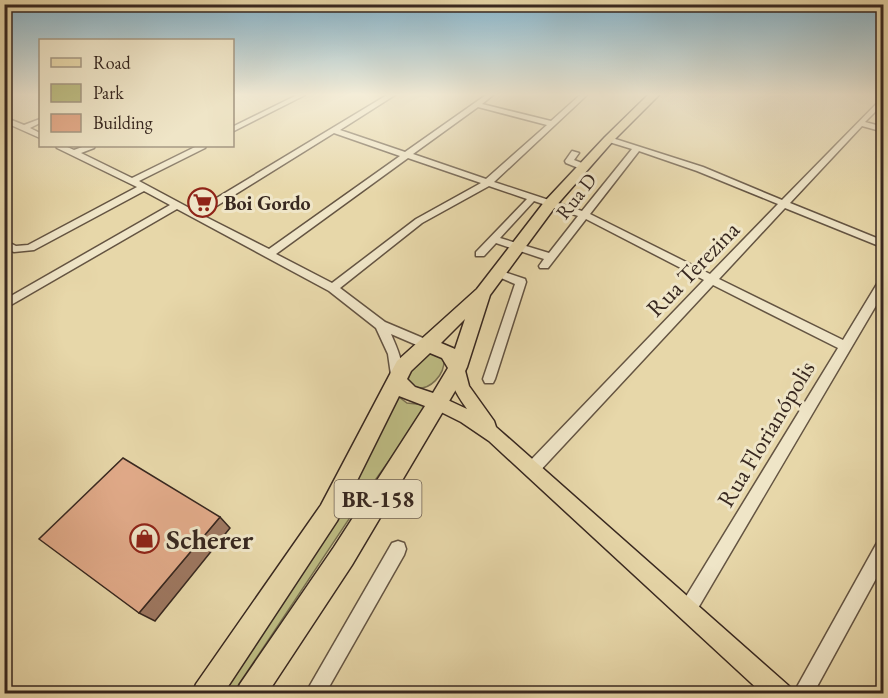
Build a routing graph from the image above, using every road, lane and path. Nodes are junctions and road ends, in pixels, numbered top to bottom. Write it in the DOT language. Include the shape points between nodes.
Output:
graph roads {
  1 [pos="24,128"];
  2 [pos="340,128"];
  3 [pos="445,128"];
  4 [pos="548,128"];
  5 [pos="621,128"];
  6 [pos="856,128"];
  7 [pos="335,131"];
  8 [pos="39,136"];
  9 [pos="609,139"];
  10 [pos="62,147"];
  11 [pos="89,147"];
  12 [pos="200,147"];
  13 [pos="637,148"];
  14 [pos="74,153"];
  15 [pos="575,153"];
  16 [pos="406,155"];
  17 [pos="584,167"];
  18 [pos="132,181"];
  19 [pos="487,183"];
  20 [pos="144,187"];
  21 [pos="532,198"];
  22 [pos="550,204"];
  23 [pos="784,204"];
  24 [pos="177,205"];
  25 [pos="195,215"];
  26 [pos="584,215"];
  27 [pos="493,239"];
  28 [pos="4,243"];
  29 [pos="884,245"];
  30 [pos="518,247"];
  31 [pos="269,254"];
  32 [pos="480,254"];
  33 [pos="498,273"];
  34 [pos="712,279"];
  35 [pos="884,282"];
  36 [pos="333,288"];
  37 [pos="483,293"];
  38 [pos="4,305"];
  39 [pos="381,325"];
  40 [pos="426,344"];
  41 [pos="844,346"];
  42 [pos="458,367"];
  43 [pos="396,378"];
  44 [pos="489,379"];
  45 [pos="437,402"];
  46 [pos="495,436"];
  47 [pos="532,469"];
  48 [pos="884,547"];
  49 [pos="398,549"];
  50 [pos="688,609"];
  51 [pos="206,693"];
  52 [pos="250,693"];
  53 [pos="314,693"];
  54 [pos="781,693"];
  55 [pos="802,693"];
  1 -- 8 [label="street"];
  2 -- 7 [label="street"];
  3 -- 16 [label="street"];
  4 -- 19 [label="street"];
  5 -- 9 [label="highway, BR-158"];
  6 -- 23 [label="street, Rua Terezina"];
  7 -- 16 [label="street"];
  7 -- 25 [label="street"];
  9 -- 13 [label="street"];
  9 -- 17 [label="highway, BR-158"];
  10 -- 14 [label="street"];
  11 -- 14 [label="street"];
  12 -- 18 [label="street"];
  13 -- 23 [label="street"];
  13 -- 26 [label="street, Rua D"];
  14 -- 18 [label="street"];
  15 -- 17 [label="street" via="569,161"];
  16 -- 19 [label="street"];
  16 -- 31 [label="street"];
  17 -- 22 [label="highway, BR-158"];
  18 -- 20 [label="street"];
  19 -- 21 [label="street"];
  19 -- 36 [label="street" via="419,221"];
  20 -- 24 [label="street"];
  20 -- 28 [label="street" via="30,248 14,249"];
  21 -- 22 [label="street"];
  21 -- 27 [label="street"];
  22 -- 26 [label="street"];
  22 -- 30 [label="highway, BR-158"];
  23 -- 29 [label="street"];
  23 -- 34 [label="street, Rua Terezina"];
  24 -- 25 [label="street"];
  24 -- 38 [label="street"];
  25 -- 31 [label="street"];
  26 -- 30 [label="street, Rua D" via="547,262"];
  26 -- 34 [label="street"];
  27 -- 30 [label="street"];
  27 -- 32 [label="street"];
  30 -- 33 [label="highway, BR-158"];
  31 -- 36 [label="street"];
  33 -- 37 [label="highway, BR-158"];
  33 -- 44 [label="street" via="521,282"];
  34 -- 41 [label="street"];
  34 -- 47 [label="street, Rua Terezina"];
  35 -- 41 [label="street, Rua Florianópolis"];
  36 -- 39 [label="street"];
  37 -- 40 [label="highway, BR-158"];
  37 -- 42 [label="highway, BR-158"];
  39 -- 40 [label="street"];
  39 -- 43 [label="street" via="394,354"];
  40 -- 42 [label="highway" via="448,353"];
  40 -- 43 [label="highway, BR-158"];
  41 -- 50 [label="street, Rua Florianópolis"];
  42 -- 45 [label="highway, BR-158"];
  42 -- 46 [label="main road" via="461,388"];
  43 -- 45 [label="highway" via="402,390 412,396"];
  43 -- 51 [label="highway, BR-158" via="329,513"];
  45 -- 46 [label="main road"];
  45 -- 52 [label="highway, BR-158" via="343,556"];
  46 -- 47 [label="main road"];
  47 -- 50 [label="main road"];
  48 -- 55 [label="street"];
  49 -- 53 [label="street"];
  50 -- 54 [label="main road"];
}
